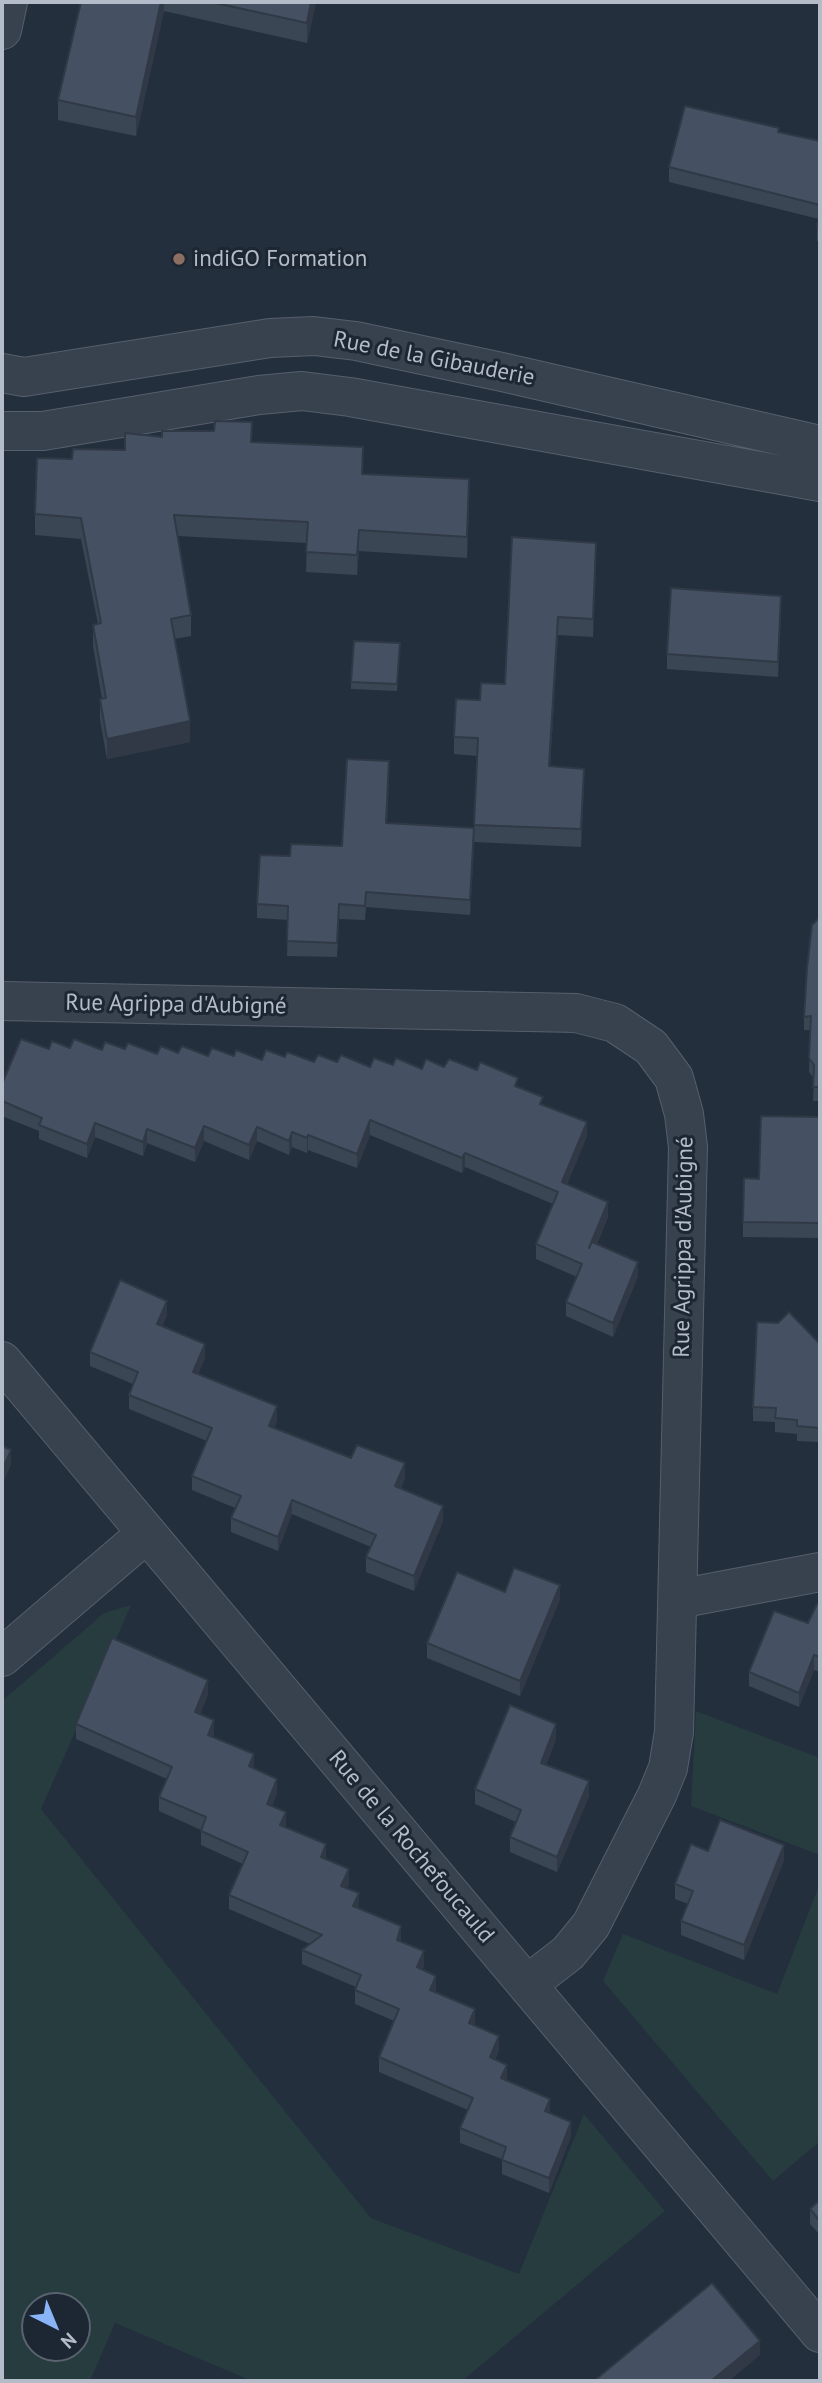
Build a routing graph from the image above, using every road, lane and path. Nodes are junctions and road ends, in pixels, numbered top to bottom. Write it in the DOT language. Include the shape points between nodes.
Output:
graph roads {
  1 [pos="8,2"];
  2 [pos="2,30"];
  3 [pos="2,373"];
  4 [pos="2,431"];
  5 [pos="820,445"];
  6 [pos="820,482"];
  7 [pos="2,1001"];
  8 [pos="2,1361"];
  9 [pos="147,1533"];
  10 [pos="820,1572"];
  11 [pos="678,1599"];
  12 [pos="2,1657"];
  13 [pos="528,1984"];
  14 [pos="820,2333"];
  1 -- 2 [label="street"];
  3 -- 5 [label="street, Rue de la Gibauderie" via="24,377 271,338 314,336 475,366"];
  4 -- 6 [label="street" via="43,431 302,391"];
  7 -- 11 [label="street, Rue Agrippa d'Aubigné" via="576,1013 615,1023 651,1047 674,1078 688,1147"];
  8 -- 9 [label="street, Rue de la Rochefoucauld"];
  9 -- 12 [label="street"];
  9 -- 13 [label="street, Rue de la Rochefoucauld"];
  10 -- 11 [label="street"];
  11 -- 13 [label="street, Rue Agrippa d'Aubigné" via="674,1732 665,1777 591,1925 568,1953"];
  13 -- 14 [label="street, Rue de la Rochefoucauld"];
}
